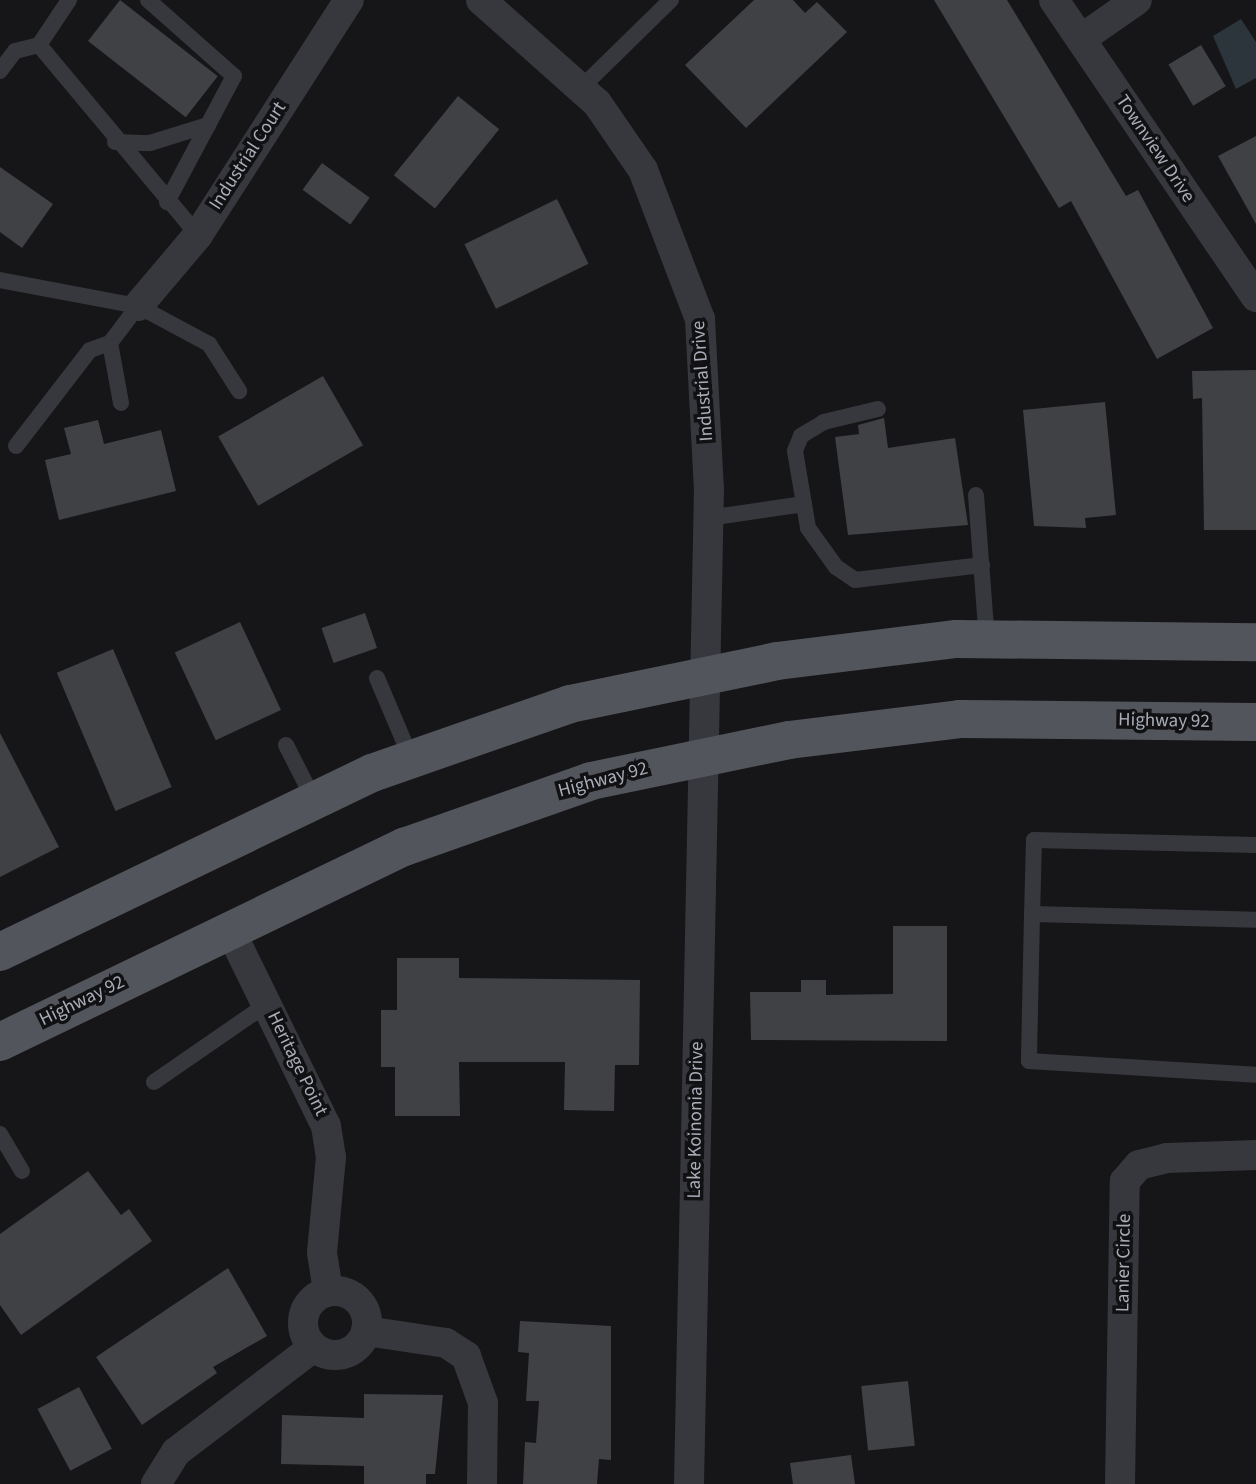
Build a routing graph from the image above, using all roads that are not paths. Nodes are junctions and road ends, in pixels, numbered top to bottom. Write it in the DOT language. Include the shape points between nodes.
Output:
graph roads {
  1 [pos="69,0"];
  2 [pos="148,0"];
  3 [pos="349,0"];
  4 [pos="481,0"];
  5 [pos="671,0"];
  6 [pos="1054,0"];
  7 [pos="1137,0"];
  8 [pos="1081,39"];
  9 [pos="39,45"];
  10 [pos="0,71"];
  11 [pos="581,88"];
  12 [pos="208,125"];
  13 [pos="115,142"];
  14 [pos="167,202"];
  15 [pos="198,235"];
  16 [pos="0,280"];
  17 [pos="1256,297"];
  18 [pos="138,306"];
  19 [pos="110,343"];
  20 [pos="239,391"];
  21 [pos="121,403"];
  22 [pos="878,409"];
  23 [pos="16,446"];
  24 [pos="976,495"];
  25 [pos="804,504"];
  26 [pos="708,518"];
  27 [pos="982,565"];
  28 [pos="987,640"];
  29 [pos="1256,642"];
  30 [pos="703,674"];
  31 [pos="377,678"];
  32 [pos="1256,722"];
  33 [pos="286,744"];
  34 [pos="703,755"];
  35 [pos="411,758"];
  36 [pos="314,800"];
  37 [pos="1256,845"];
  38 [pos="1032,914"];
  39 [pos="1256,919"];
  40 [pos="229,928"];
  41 [pos="0,952"];
  42 [pos="268,1004"];
  43 [pos="0,1042"];
  44 [pos="1256,1075"];
  45 [pos="154,1082"];
  46 [pos="0,1134"];
  47 [pos="1256,1155"];
  48 [pos="22,1171"];
  49 [pos="328,1292"];
  50 [pos="366,1331"];
  51 [pos="314,1347"];
  52 [pos="156,1484"];
  53 [pos="482,1484"];
  54 [pos="689,1484"];
  55 [pos="1120,1484"];
  1 -- 9 [label="lane"];
  2 -- 12 [label="lane" via="234,76"];
  3 -- 15 [label="street, Industrial Court"];
  4 -- 11 [label="street, Industrial Drive"];
  5 -- 11 [label="lane"];
  6 -- 8 [label="street, Townview Drive"];
  7 -- 8 [label="street"];
  8 -- 17 [label="street, Townview Drive"];
  9 -- 10 [label="lane" via="15,51"];
  9 -- 13 [label="lane"];
  11 -- 26 [label="street, Industrial Drive" via="643,170 699,319"];
  12 -- 13 [label="lane" via="150,143"];
  12 -- 14 [label="lane"];
  13 -- 14 [label="lane"];
  14 -- 15 [label="lane"];
  15 -- 18 [label="street, Industrial Court"];
  16 -- 18 [label="lane"];
  18 -- 19 [label="lane"];
  18 -- 20 [label="lane" via="209,344"];
  19 -- 21 [label="lane"];
  19 -- 23 [label="lane" via="89,350"];
  22 -- 25 [label="lane" via="824,422 801,436 795,451"];
  24 -- 27 [label="lane"];
  25 -- 26 [label="lane"];
  25 -- 27 [label="lane" via="808,527 836,567 855,580"];
  26 -- 30 [label="street, Industrial Drive"];
  27 -- 28 [label="lane"];
  28 -- 29 [label="main road"];
  28 -- 30 [label="main road" via="881,646"];
  30 -- 34 [label="street, Industrial Drive"];
  30 -- 35 [label="main road" via="570,704"];
  31 -- 35 [label="lane"];
  32 -- 34 [label="main road, Highway 92" via="960,719"];
  33 -- 36 [label="lane"];
  34 -- 40 [label="main road, Highway 92" via="490,813"];
  34 -- 54 [label="street, Lake Koinonia Drive"];
  35 -- 36 [label="main road"];
  36 -- 41 [label="main road"];
  37 -- 38 [label="lane" via="1034,840"];
  38 -- 39 [label="lane"];
  38 -- 44 [label="lane" via="1029,1061"];
  40 -- 42 [label="street, Heritage Point"];
  40 -- 43 [label="main road, Highway 92"];
  42 -- 45 [label="lane"];
  42 -- 49 [label="street, Heritage Point" via="326,1126 331,1157 323,1252"];
  46 -- 48 [label="lane"];
  47 -- 55 [label="street, Lanier Circle" via="1167,1158 1139,1166 1125,1181"];
  49 -- 50 [label="street" via="359,1301"];
  49 -- 51 [label="street" via="311,1302 303,1320"];
  50 -- 51 [label="street" via="344,1354"];
  50 -- 53 [label="street" via="446,1343 466,1356 484,1403"];
  51 -- 52 [label="street" via="176,1452"];
}
